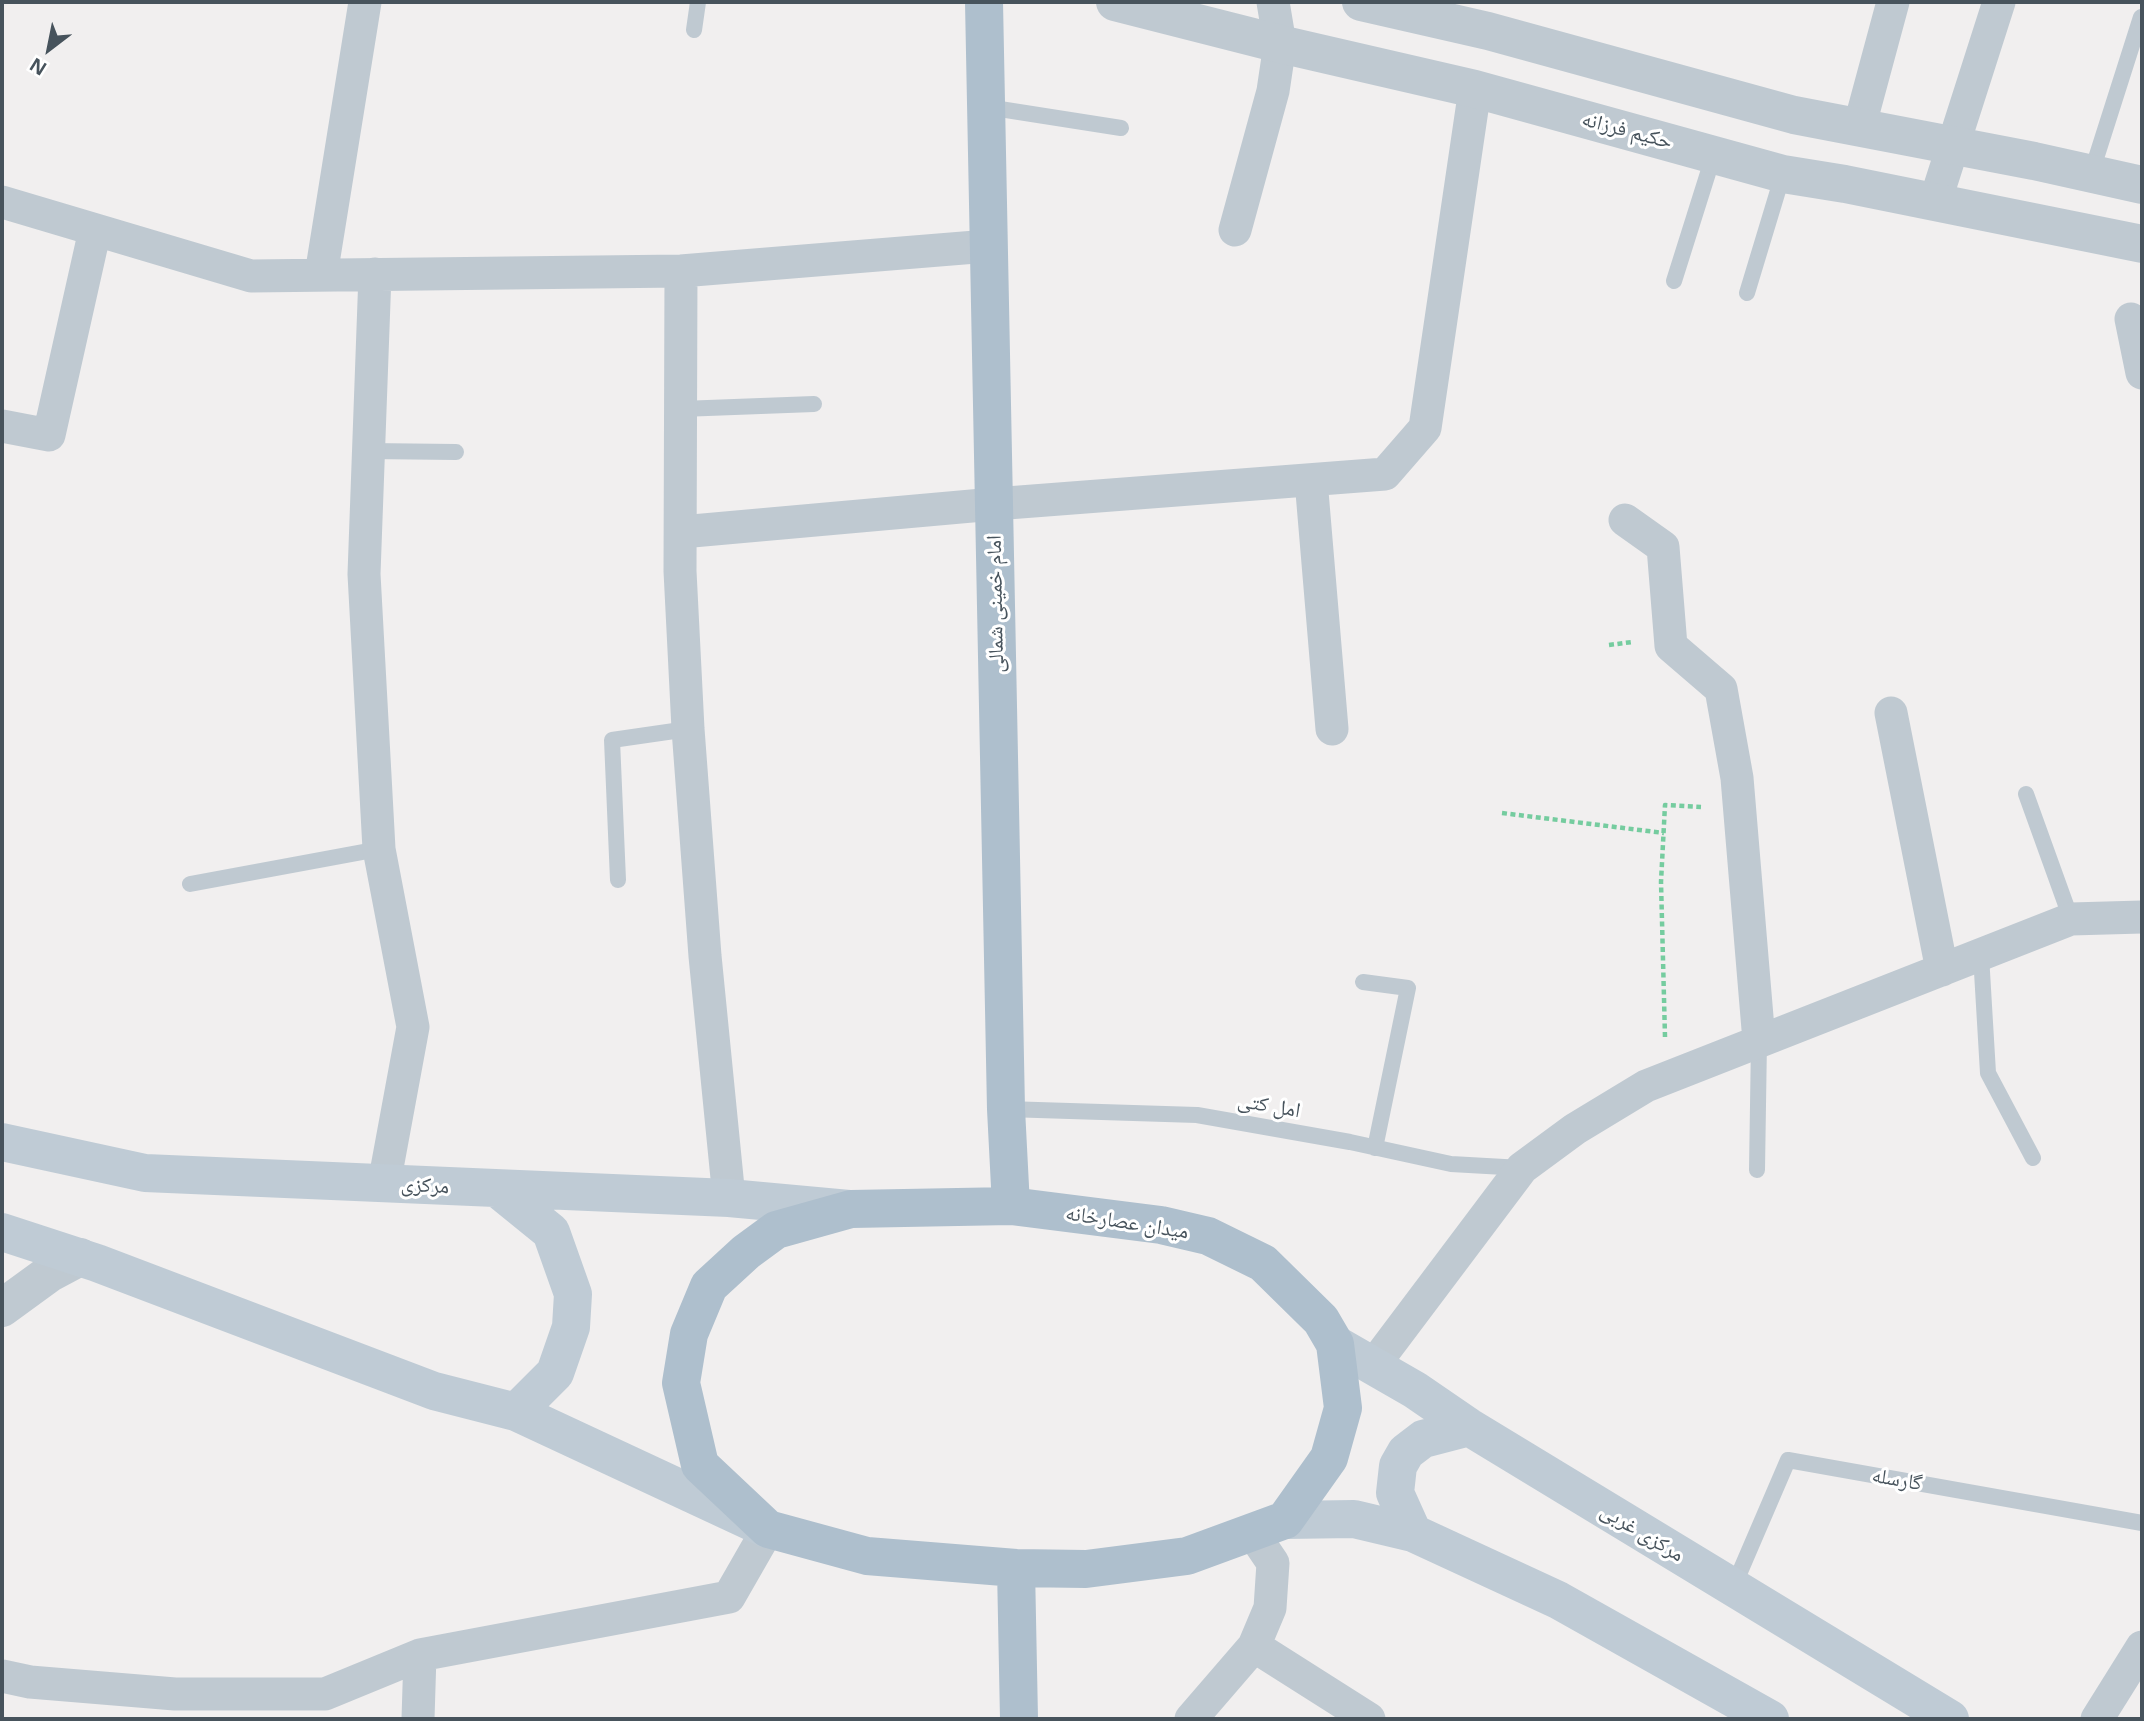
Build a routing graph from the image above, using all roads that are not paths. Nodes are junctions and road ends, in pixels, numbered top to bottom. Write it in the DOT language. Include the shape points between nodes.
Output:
graph roads {
  1 [pos="365,2"];
  2 [pos="698,2"];
  3 [pos="984,2"];
  4 [pos="1115,2"];
  5 [pos="1273,2"];
  6 [pos="1361,2"];
  7 [pos="1893,2"];
  8 [pos="1999,2"];
  9 [pos="2141,17"];
  10 [pos="694,30"];
  11 [pos="1280,44"];
  12 [pos="1475,89"];
  13 [pos="987,107"];
  14 [pos="1121,128"];
  15 [pos="1859,128"];
  16 [pos="1953,145"];
  17 [pos="1714,155"];
  18 [pos="1783,174"];
  19 [pos="2091,175"];
  20 [pos="2142,185"];
  21 [pos="2,202"];
  22 [pos="1935,202"];
  23 [pos="1235,229"];
  24 [pos="94,230"];
  25 [pos="2142,244"];
  26 [pos="988,246"];
  27 [pos="681,271"];
  28 [pos="375,274"];
  29 [pos="321,275"];
  30 [pos="1675,281"];
  31 [pos="1747,293"];
  32 [pos="2131,319"];
  33 [pos="2142,373"];
  34 [pos="814,404"];
  35 [pos="681,409"];
  36 [pos="2,426"];
  37 [pos="368,451"];
  38 [pos="456,452"];
  39 [pos="1311,480"];
  40 [pos="994,504"];
  41 [pos="1625,520"];
  42 [pos="681,532"];
  43 [pos="1891,713"];
  44 [pos="688,729"];
  45 [pos="1332,729"];
  46 [pos="2026,794"];
  47 [pos="379,849"];
  48 [pos="618,880"];
  49 [pos="190,884"];
  50 [pos="2142,917"];
  51 [pos="2071,919"];
  52 [pos="1981,955"];
  53 [pos="1941,970"];
  54 [pos="1363,982"];
  55 [pos="1759,1041"];
  56 [pos="1006,1109"];
  57 [pos="2,1142"];
  58 [pos="1375,1148"];
  59 [pos="2033,1158"];
  60 [pos="1522,1168"];
  61 [pos="1757,1170"];
  62 [pos="384,1184"];
  63 [pos="498,1189"];
  64 [pos="729,1198"];
  65 [pos="1011,1206"];
  66 [pos="851,1209"];
  67 [pos="2,1232"];
  68 [pos="80,1257"];
  69 [pos="2,1308"];
  70 [pos="1335,1344"];
  71 [pos="1373,1367"];
  72 [pos="516,1412"];
  73 [pos="1469,1427"];
  74 [pos="2142,1523"];
  75 [pos="1268,1526"];
  76 [pos="768,1530"];
  77 [pos="1413,1532"];
  78 [pos="1016,1568"];
  79 [pos="1733,1588"];
  80 [pos="1254,1646"];
  81 [pos="2142,1647"];
  82 [pos="420,1655"];
  83 [pos="2,1676"];
  84 [pos="418,1719"];
  85 [pos="1019,1719"];
  86 [pos="1191,1719"];
  87 [pos="1369,1719"];
  88 [pos="1770,1719"];
  89 [pos="1950,1719"];
  90 [pos="2097,1719"];
  1 -- 29 [label="street"];
  2 -- 10 [label="lane"];
  3 -- 13 [label="main road, امام خمینی شمالی"];
  4 -- 11 [label="street, حکیم فرزانه"];
  5 -- 11 [label="street"];
  6 -- 15 [label="street"];
  7 -- 15 [label="street"];
  8 -- 16 [label="street"];
  9 -- 19 [label="lane"];
  11 -- 12 [label="street, حکیم فرزانه"];
  11 -- 23 [label="street" via="1273,91"];
  12 -- 17 [label="street, حکیم فرزانه"];
  12 -- 39 [label="street" via="1425,428 1385,474"];
  13 -- 14 [label="lane"];
  13 -- 26 [label="main road, امام خمینی شمالی"];
  15 -- 16 [label="street"];
  16 -- 19 [label="street"];
  16 -- 22 [label="street"];
  17 -- 18 [label="street, حکیم فرزانه"];
  17 -- 30 [label="lane"];
  18 -- 22 [label="street, حکیم فرزانه"];
  18 -- 31 [label="lane"];
  19 -- 20 [label="street"];
  21 -- 24 [label="street"];
  22 -- 25 [label="street, حکیم فرزانه"];
  24 -- 29 [label="street" via="251,276"];
  24 -- 36 [label="street" via="50,435"];
  26 -- 27 [label="street"];
  26 -- 40 [label="main road, امام خمینی شمالی"];
  27 -- 28 [label="street"];
  27 -- 35 [label="street"];
  28 -- 29 [label="street"];
  28 -- 37 [label="street"];
  32 -- 33 [label="street"];
  34 -- 35 [label="lane"];
  35 -- 42 [label="street"];
  37 -- 38 [label="lane"];
  37 -- 47 [label="street" via="364,574"];
  39 -- 40 [label="street"];
  39 -- 45 [label="street"];
  40 -- 42 [label="street"];
  40 -- 56 [label="main road, امام خمینی شمالی"];
  41 -- 55 [label="street" via="1662,547 1671,646 1721,689 1737,778"];
  42 -- 44 [label="street"];
  43 -- 53 [label="street"];
  44 -- 48 [label="lane" via="612,740"];
  44 -- 64 [label="street"];
  46 -- 51 [label="lane"];
  47 -- 49 [label="lane"];
  47 -- 62 [label="street" via="413,1027"];
  50 -- 51 [label="street"];
  51 -- 52 [label="street"];
  52 -- 53 [label="street"];
  52 -- 59 [label="lane" via="1988,1073"];
  53 -- 55 [label="street"];
  54 -- 58 [label="lane" via="1408,988"];
  55 -- 60 [label="street" via="1646,1086"];
  55 -- 61 [label="lane"];
  56 -- 58 [label="lane, امل کتی" via="1197,1115"];
  56 -- 65 [label="main road, امام خمینی شمالی"];
  57 -- 62 [label="main road, مرکزی" via="145,1173"];
  58 -- 60 [label="lane, امل کتی" via="1451,1164"];
  60 -- 71 [label="street"];
  62 -- 63 [label="main road, مرکزی"];
  63 -- 64 [label="main road, مرکزی"];
  63 -- 72 [label="main road" via="551,1233 573,1294 571,1327 555,1373"];
  64 -- 66 [label="main road, مرکزی"];
  65 -- 66 [label="main road, میدان عصارخانه"];
  65 -- 70 [label="main road, میدان عصارخانه" via="1161,1225 1208,1236 1263,1263 1321,1320"];
  66 -- 76 [label="main road, میدان عصارخانه" via="776,1230 746,1252 709,1286 689,1334 681,1383 700,1465"];
  67 -- 68 [label="main road"];
  68 -- 69 [label="street" via="50,1272"];
  68 -- 72 [label="main road" via="434,1391"];
  70 -- 71 [label="main road, مرکزی غربی"];
  70 -- 75 [label="main road, میدان عصارخانه" via="1343,1408 1329,1458"];
  71 -- 73 [label="main road, مرکزی غربی"];
  72 -- 76 [label="main road"];
  73 -- 77 [label="main road" via="1423,1439 1406,1452 1398,1466 1395,1493"];
  73 -- 79 [label="main road, مرکزی غربی"];
  74 -- 79 [label="lane, گارسله" via="1788,1460"];
  75 -- 77 [label="main road" via="1354,1520"];
  75 -- 78 [label="main road, میدان عصارخانه" via="1187,1556 1086,1569"];
  75 -- 80 [label="street" via="1273,1563 1270,1608"];
  76 -- 78 [label="main road, میدان عصارخانه" via="867,1556"];
  76 -- 82 [label="street" via="730,1597"];
  77 -- 88 [label="main road" via="1558,1600"];
  78 -- 85 [label="main road"];
  79 -- 89 [label="main road, مرکزی غربی"];
  80 -- 86 [label="street"];
  80 -- 87 [label="street"];
  81 -- 90 [label="street"];
  82 -- 83 [label="street" via="325,1694 175,1694"];
  82 -- 84 [label="street"];
}
